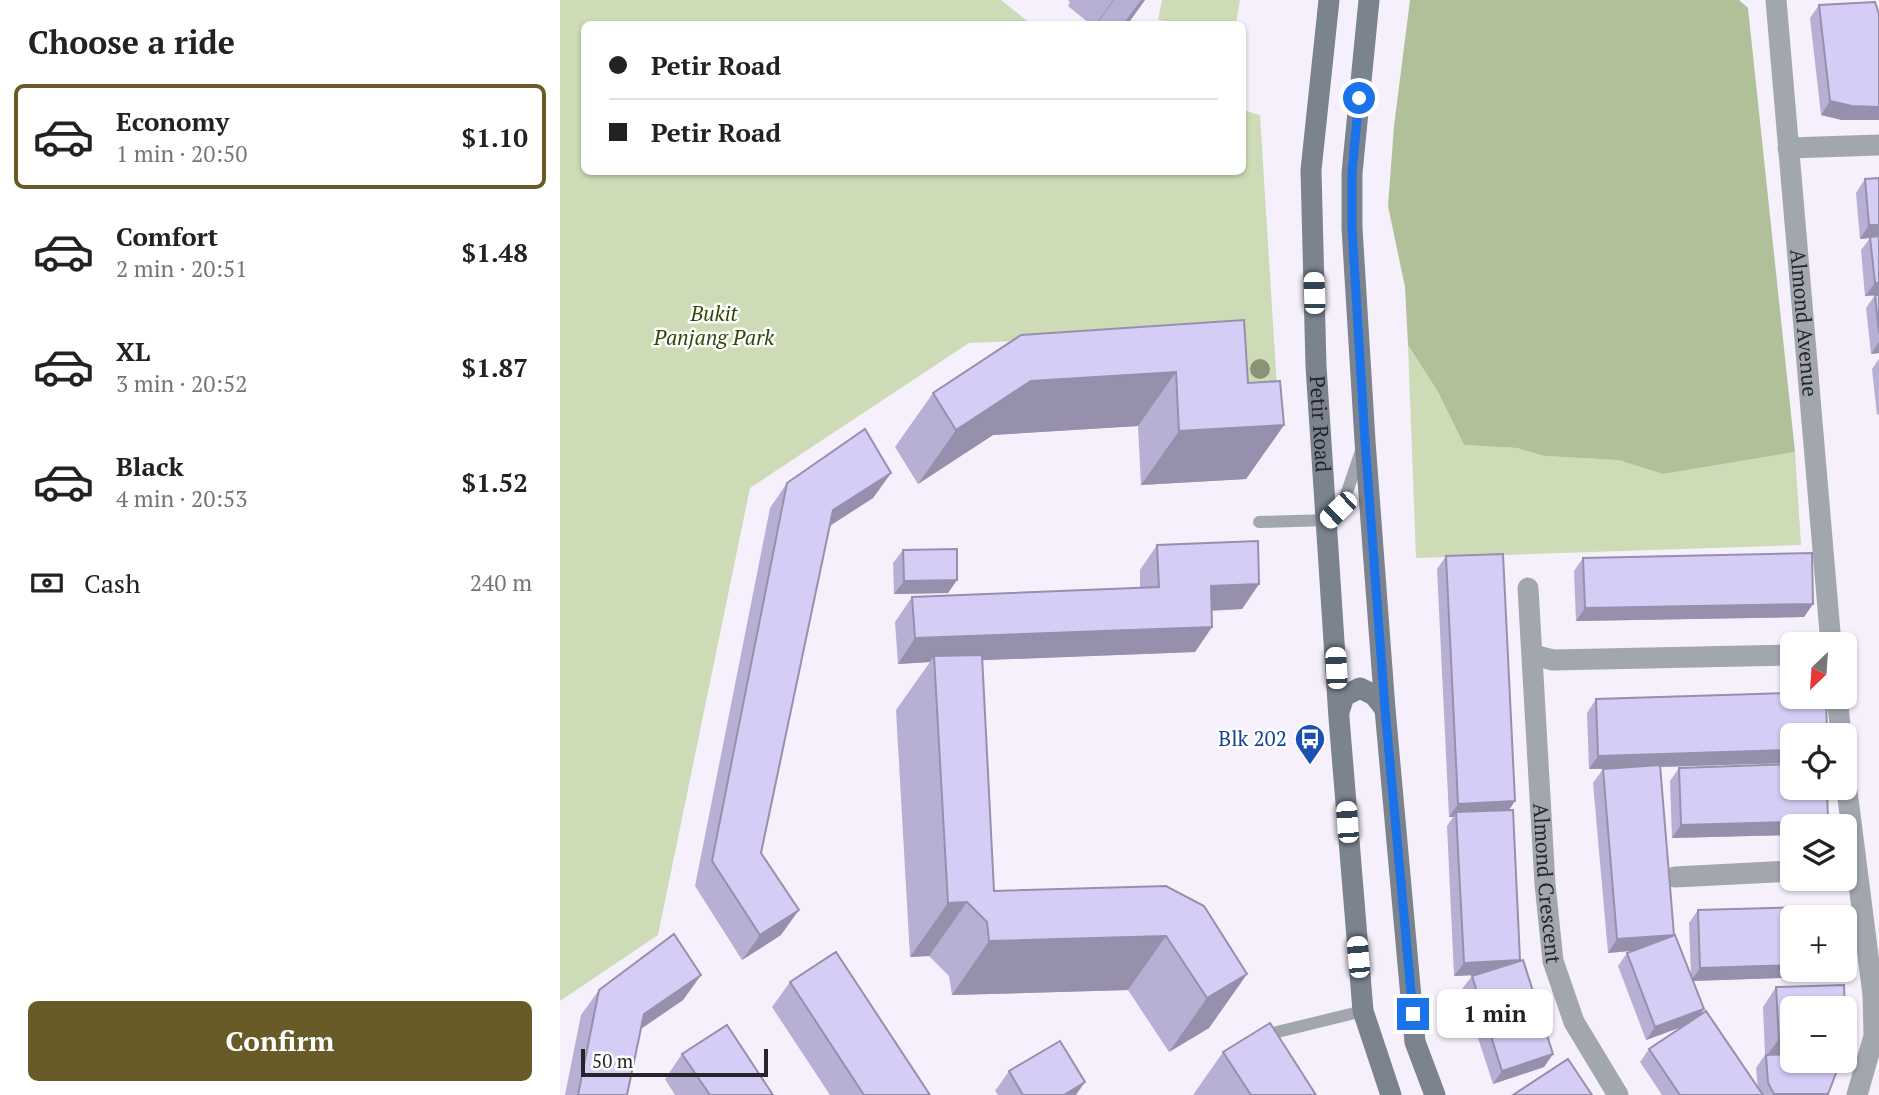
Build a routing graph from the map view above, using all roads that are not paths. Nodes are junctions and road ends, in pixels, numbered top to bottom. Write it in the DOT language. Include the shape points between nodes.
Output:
graph roads {
  1 [pos="1329,0"];
  2 [pos="1369,0"];
  3 [pos="1776,0"];
  4 [pos="1879,145"];
  5 [pos="1788,149"];
  6 [pos="1365,441"];
  7 [pos="1328,520"];
  8 [pos="1259,522"];
  9 [pos="1528,588"];
  10 [pos="1830,632"];
  11 [pos="1533,655"];
  12 [pos="1780,655"];
  13 [pos="1385,709"];
  14 [pos="1339,718"];
  15 [pos="1780,872"];
  16 [pos="1675,877"];
  17 [pos="1855,891"];
  18 [pos="1363,1011"];
  19 [pos="1261,1036"];
  20 [pos="1391,1095"];
  21 [pos="1435,1095"];
  22 [pos="1618,1095"];
  23 [pos="1857,1095"];
  1 -- 7 [label="main road, Petir Road" via="1311,170 1316,366"];
  2 -- 6 [label="main road, Petir Road" via="1352,173"];
  3 -- 5 [label="street, Almond Avenue"];
  4 -- 5 [label="street"];
  5 -- 10 [label="street, Almond Avenue"];
  6 -- 7 [label="lane" via="1343,504"];
  6 -- 13 [label="main road, Petir Road"];
  7 -- 8 [label="lane"];
  7 -- 14 [label="main road, Petir Road"];
  9 -- 11 [label="street, Almond Crescent"];
  11 -- 12 [label="street" via="1553,660"];
  11 -- 22 [label="street, Almond Crescent" via="1553,961 1574,1022"];
  13 -- 14 [label="main road" via="1374,695 1360,688 1344,696"];
  13 -- 21 [label="main road, Petir Road" via="1415,1042"];
  14 -- 18 [label="main road, Petir Road"];
  15 -- 16 [label="street"];
  17 -- 23 [label="street" via="1873,996 1874,1036"];
  18 -- 19 [label="lane"];
  18 -- 20 [label="main road, Petir Road"];
}
